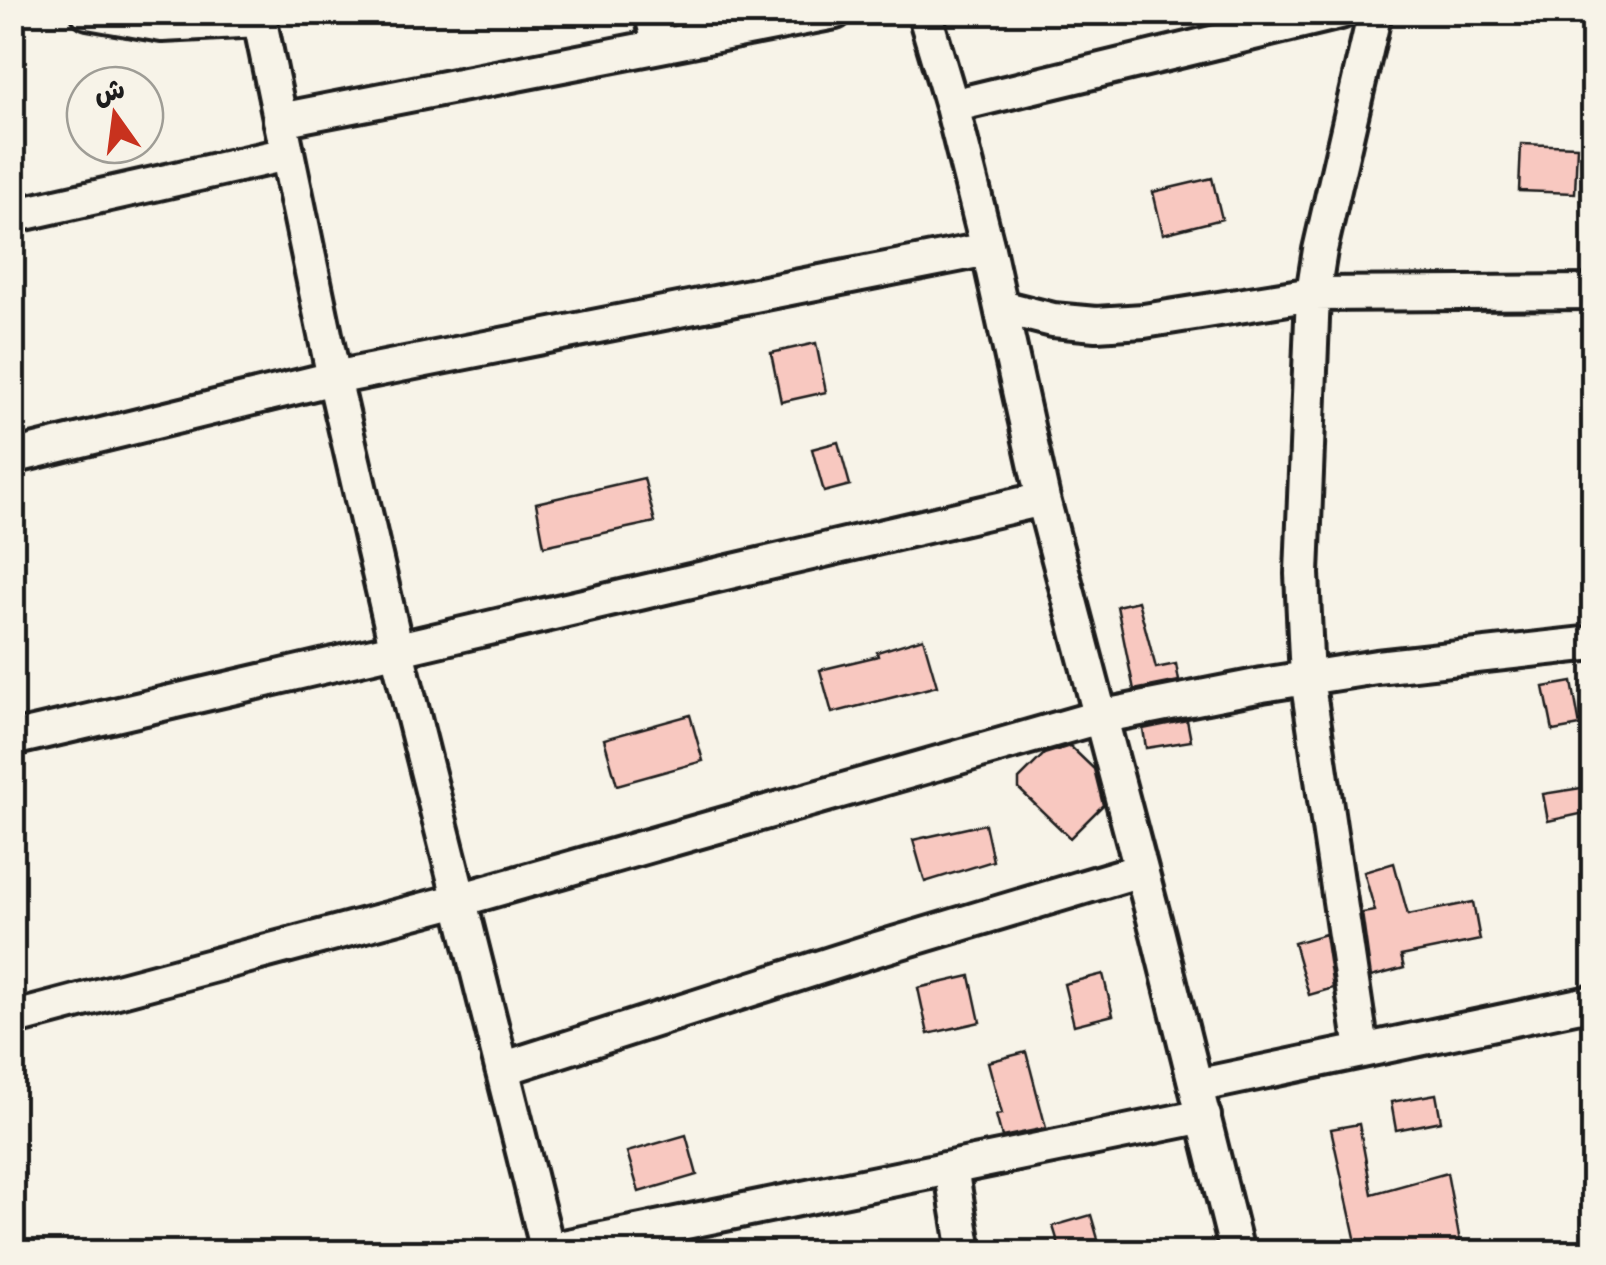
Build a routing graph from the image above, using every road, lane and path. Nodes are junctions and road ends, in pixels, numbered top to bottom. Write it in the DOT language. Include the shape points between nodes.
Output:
graph roads {
  1 [pos="88,12"];
  2 [pos="651,12"];
  3 [pos="834,12"];
  4 [pos="924,12"];
  5 [pos="1340,12"];
  6 [pos="1375,12"];
  7 [pos="259,16"];
  8 [pos="660,46"];
  9 [pos="952,106"];
  10 [pos="280,120"];
  11 [pos="287,154"];
  12 [pos="12,216"];
  13 [pos="988,249"];
  14 [pos="1594,292"];
  15 [pos="1313,294"];
  16 [pos="1001,307"];
  17 [pos="334,378"];
  18 [pos="12,457"];
  19 [pos="1043,498"];
  20 [pos="1594,642"];
  21 [pos="397,651"];
  22 [pos="1307,678"];
  23 [pos="1099,717"];
  24 [pos="12,739"];
  25 [pos="1141,870"];
  26 [pos="460,900"];
  27 [pos="1594,1002"];
  28 [pos="12,1019"];
  29 [pos="1362,1050"];
  30 [pos="502,1069"];
  31 [pos="1200,1101"];
  32 [pos="951,1168"];
  33 [pos="544,1252"];
  34 [pos="965,1252"];
  35 [pos="1236,1252"];
  1 -- 7 [label="street" via="162,24"];
  2 -- 8 [label="street"];
  3 -- 8 [label="street"];
  4 -- 9 [label="street"];
  5 -- 9 [label="street"];
  6 -- 15 [label="street"];
  7 -- 10 [label="street"];
  8 -- 10 [label="street"];
  9 -- 13 [label="street"];
  10 -- 11 [label="street"];
  11 -- 12 [label="street"];
  11 -- 17 [label="street"];
  13 -- 16 [label="street"];
  13 -- 17 [label="street"];
  14 -- 15 [label="street"];
  15 -- 16 [label="street" via="1096,324"];
  15 -- 22 [label="street" via="1302,574"];
  16 -- 19 [label="street"];
  17 -- 18 [label="street"];
  17 -- 21 [label="street"];
  19 -- 21 [label="street"];
  19 -- 23 [label="street"];
  20 -- 22 [label="street"];
  21 -- 24 [label="street"];
  21 -- 26 [label="street"];
  22 -- 23 [label="street"];
  22 -- 29 [label="street"];
  23 -- 25 [label="street"];
  23 -- 26 [label="street"];
  25 -- 30 [label="street"];
  25 -- 31 [label="street"];
  26 -- 28 [label="street"];
  26 -- 30 [label="street"];
  27 -- 29 [label="street"];
  29 -- 31 [label="street"];
  30 -- 33 [label="street"];
  31 -- 32 [label="street"];
  31 -- 35 [label="street"];
  32 -- 33 [label="street"];
  32 -- 34 [label="street"];
}
